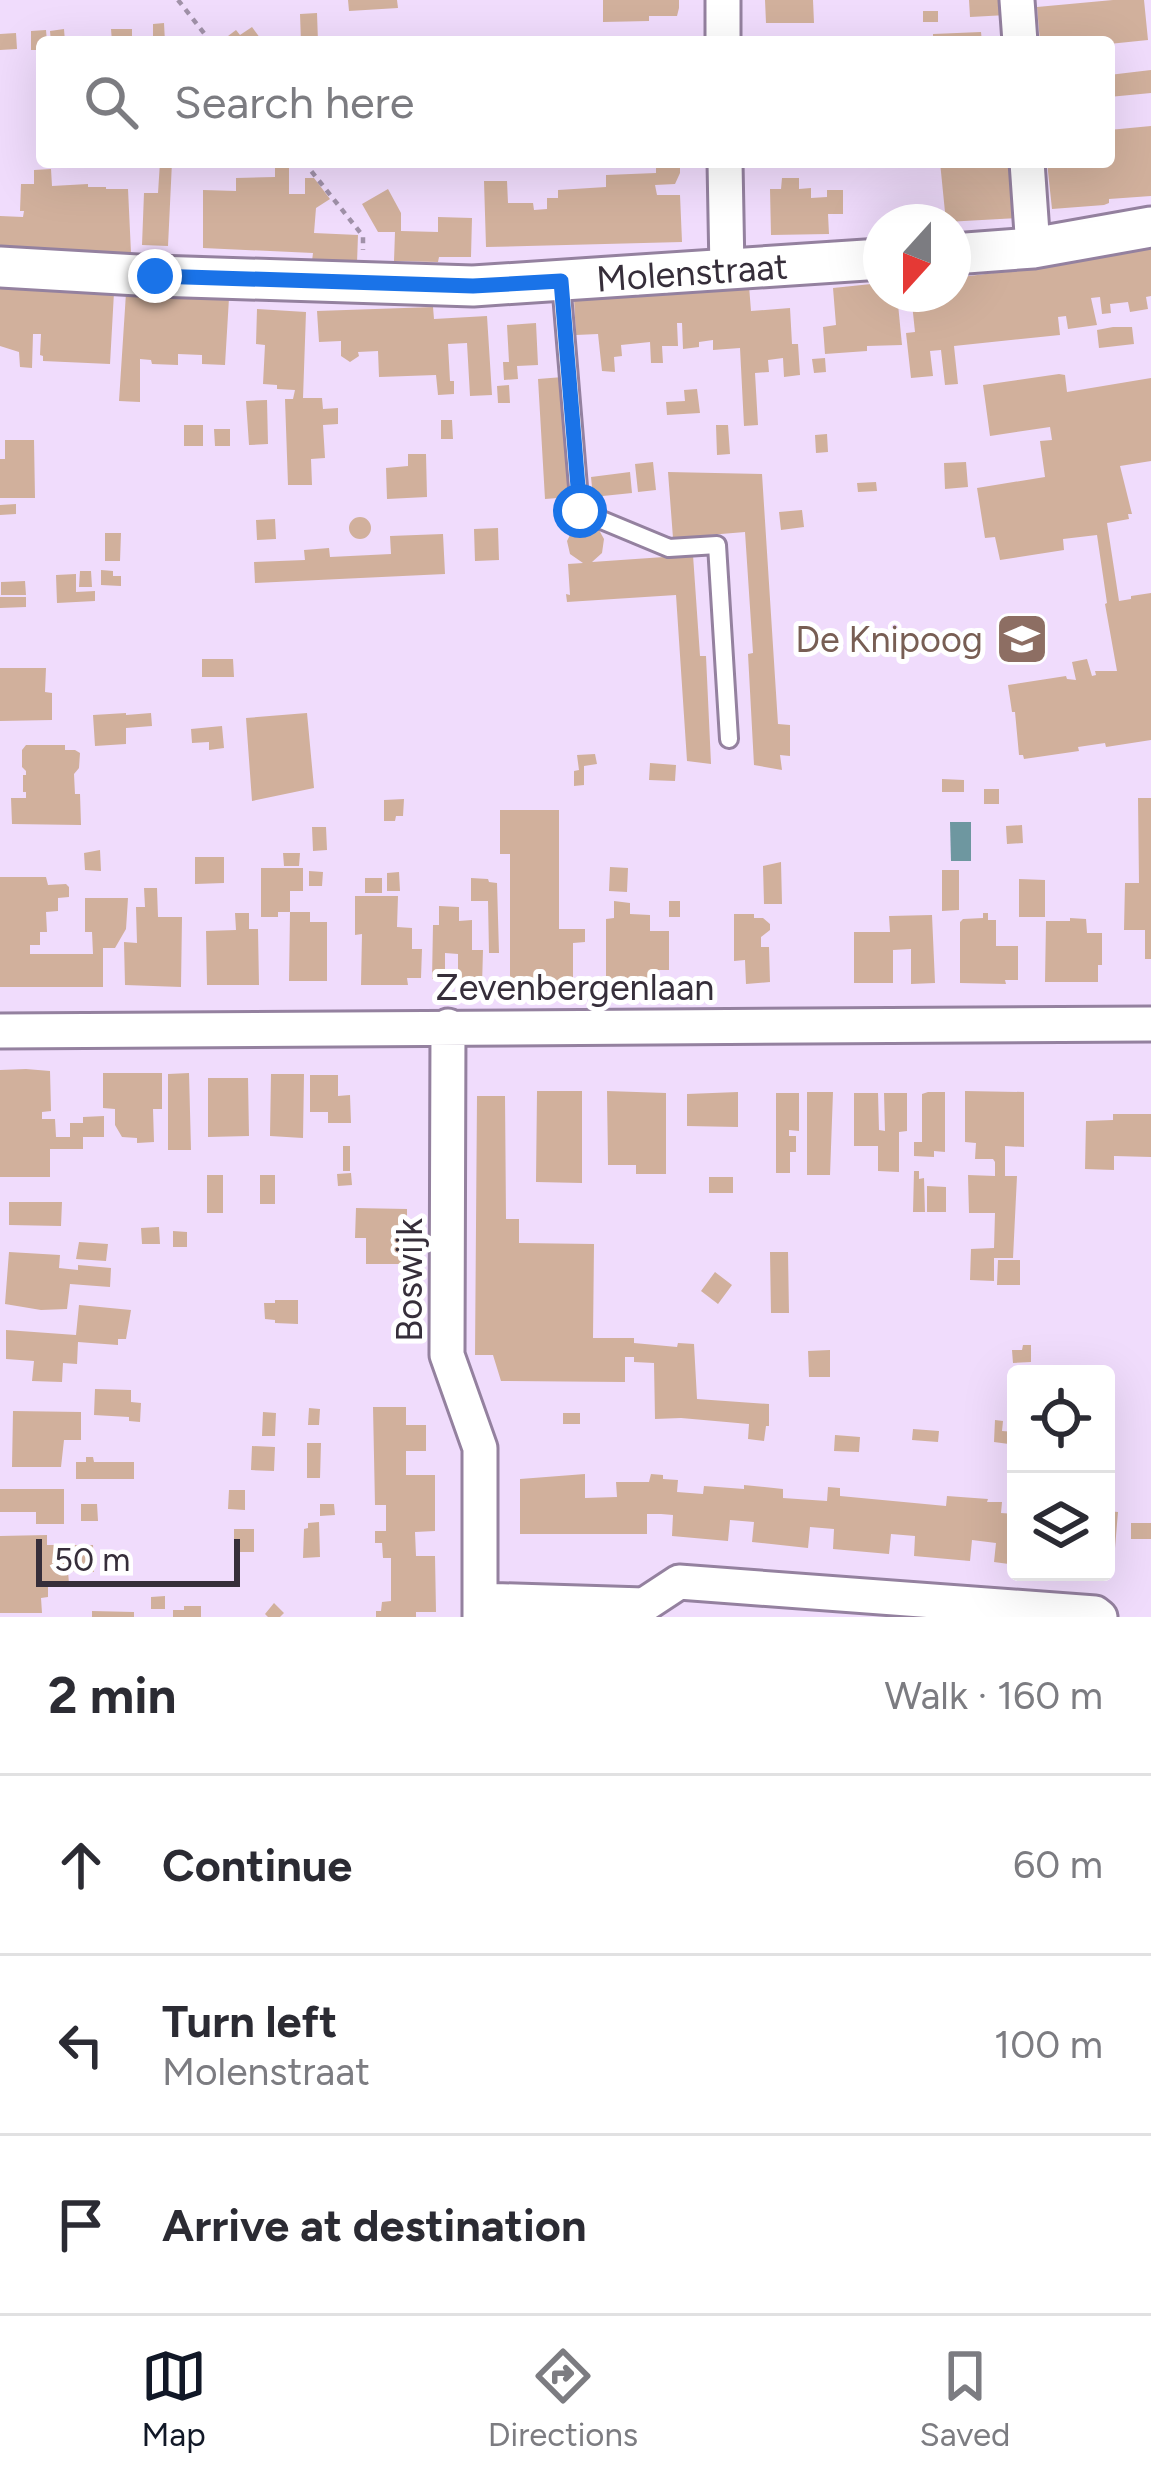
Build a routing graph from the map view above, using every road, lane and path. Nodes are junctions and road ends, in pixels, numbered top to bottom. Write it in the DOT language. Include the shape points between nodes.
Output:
graph roads {
  1 [pos="178,0"];
  2 [pos="723,0"];
  3 [pos="1017,0"];
  4 [pos="206,36"];
  5 [pos="723,36"];
  6 [pos="1020,36"];
  7 [pos="309,168"];
  8 [pos="725,168"];
  9 [pos="1028,168"];
  10 [pos="1151,227"];
  11 [pos="1033,248"];
  12 [pos="971,253"];
  13 [pos="863,260"];
  14 [pos="0,267"];
  15 [pos="727,270"];
  16 [pos="561,281"];
  17 [pos="364,284"];
  18 [pos="729,739"];
  19 [pos="1151,1024"];
  20 [pos="448,1027"];
  21 [pos="0,1031"];
  22 [pos="480,1609"];
  23 [pos="644,1611"];
  24 [pos="994,1611"];
  25 [pos="1100,1617"];
  1 -- 4 [label="path"];
  2 -- 5 [label="street"];
  3 -- 6 [label="street"];
  7 -- 17 [label="path" via="363,236"];
  8 -- 15 [label="street"];
  9 -- 11 [label="street"];
  10 -- 11 [label="street"];
  11 -- 12 [label="street"];
  13 -- 15 [label="street, Molenstraat"];
  14 -- 17 [label="street, Molenstraat"];
  15 -- 16 [label="street, Molenstraat"];
  16 -- 17 [label="street, Molenstraat"];
  16 -- 18 [label="lane" via="580,511 669,548 717,545"];
  19 -- 20 [label="street, Zevenbergenlaan"];
  20 -- 21 [label="street, Zevenbergenlaan"];
  20 -- 22 [label="street, Boswijk" via="447,1355 480,1448"];
  22 -- 23 [label="street, Boswijk"];
  23 -- 24 [label="street, Boswijk" via="679,1582"];
  24 -- 25 [label="street, Boswijk"];
}
